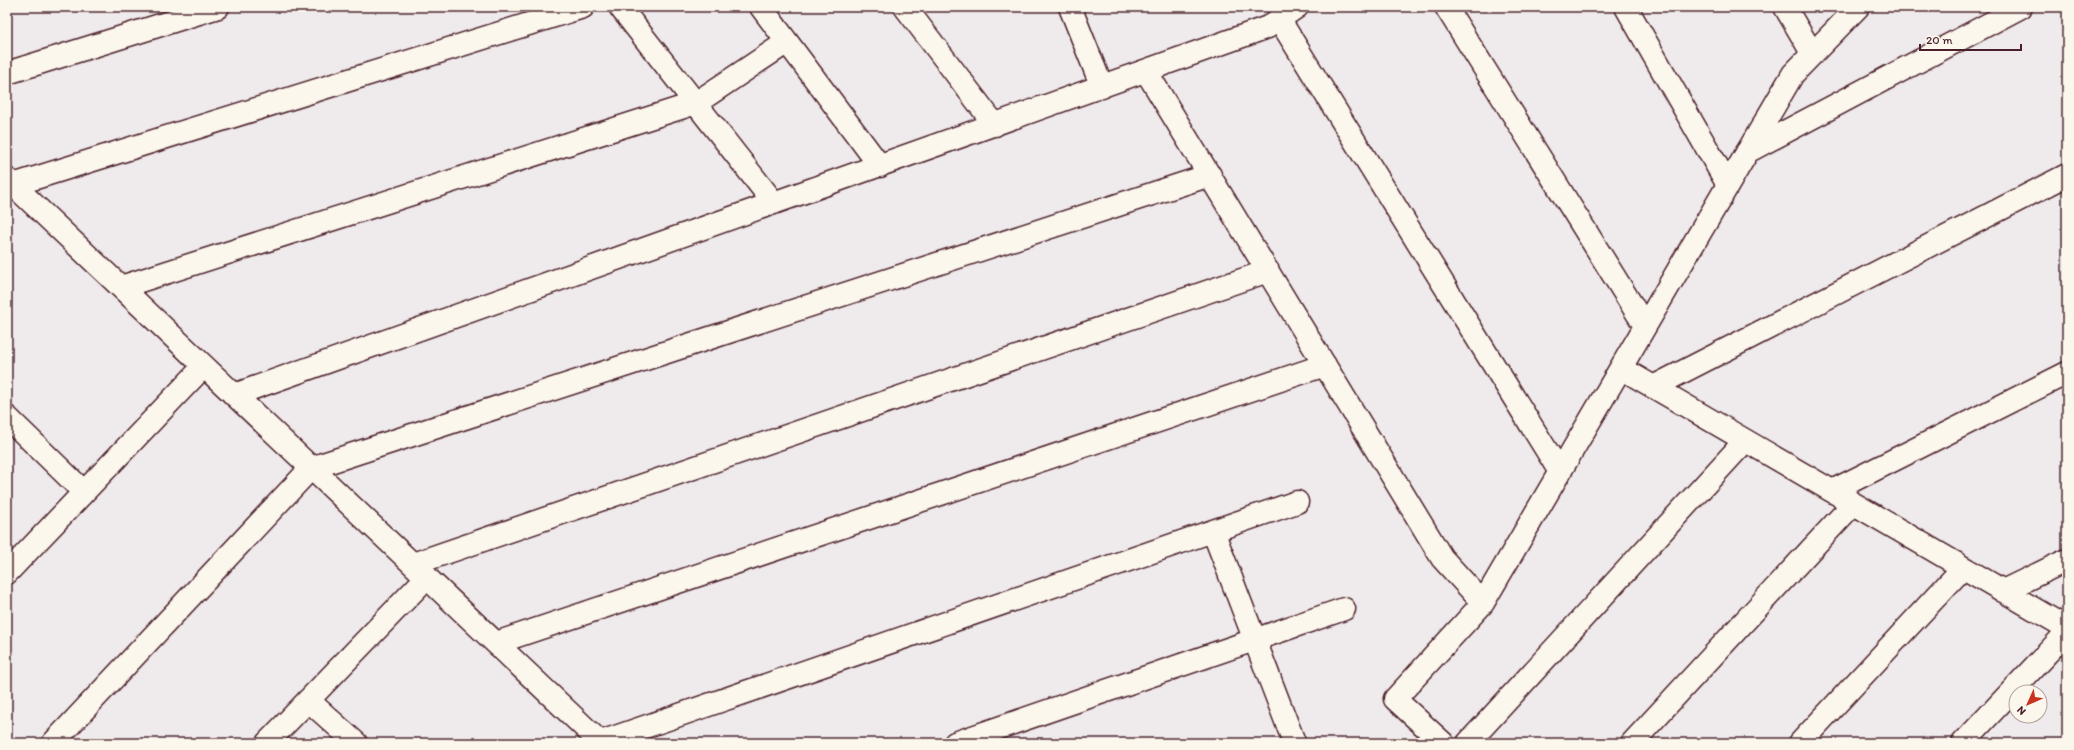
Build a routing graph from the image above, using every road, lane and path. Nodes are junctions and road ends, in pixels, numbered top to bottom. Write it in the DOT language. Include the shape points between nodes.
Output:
graph roads {
  1 [pos="218,7"];
  2 [pos="582,7"];
  3 [pos="620,7"];
  4 [pos="761,7"];
  5 [pos="905,7"];
  6 [pos="1060,7"];
  7 [pos="1070,7"];
  8 [pos="1297,7"];
  9 [pos="1446,7"];
  10 [pos="1626,7"];
  11 [pos="1785,7"];
  12 [pos="1858,7"];
  13 [pos="2022,7"];
  14 [pos="1279,20"];
  15 [pos="1082,36"];
  16 [pos="788,42"];
  17 [pos="1812,53"];
  18 [pos="1146,71"];
  19 [pos="7,73"];
  20 [pos="1102,87"];
  21 [pos="696,103"];
  22 [pos="995,125"];
  23 [pos="1747,152"];
  24 [pos="880,166"];
  25 [pos="1210,175"];
  26 [pos="2067,176"];
  27 [pos="10,182"];
  28 [pos="1728,185"];
  29 [pos="774,203"];
  30 [pos="1268,271"];
  31 [pos="121,287"];
  32 [pos="1645,326"];
  33 [pos="204,366"];
  34 [pos="1325,366"];
  35 [pos="1621,368"];
  36 [pos="2067,373"];
  37 [pos="1653,387"];
  38 [pos="234,395"];
  39 [pos="7,417"];
  40 [pos="1745,441"];
  41 [pos="311,468"];
  42 [pos="1560,472"];
  43 [pos="1832,491"];
  44 [pos="84,492"];
  45 [pos="1297,502"];
  46 [pos="1853,504"];
  47 [pos="1213,532"];
  48 [pos="2067,560"];
  49 [pos="1963,568"];
  50 [pos="420,571"];
  51 [pos="7,573"];
  52 [pos="2003,591"];
  53 [pos="1483,603"];
  54 [pos="1344,609"];
  55 [pos="2067,628"];
  56 [pos="2067,632"];
  57 [pos="1255,640"];
  58 [pos="496,643"];
  59 [pos="308,700"];
  60 [pos="53,743"];
  61 [pos="267,743"];
  62 [pos="356,743"];
  63 [pos="601,743"];
  64 [pos="955,743"];
  65 [pos="1298,743"];
  66 [pos="1443,743"];
  67 [pos="1468,743"];
  68 [pos="1632,743"];
  69 [pos="1800,743"];
  70 [pos="1963,743"];
  1 -- 19 [label="street"];
  2 -- 27 [label="street"];
  3 -- 21 [label="street"];
  4 -- 16 [label="street"];
  5 -- 22 [label="street"];
  6 -- 15 [label="street"];
  7 -- 15 [label="street"];
  8 -- 14 [label="street"];
  9 -- 32 [label="street"];
  10 -- 28 [label="street"];
  11 -- 17 [label="street"];
  12 -- 17 [label="street"];
  13 -- 23 [label="street"];
  14 -- 18 [label="street" via="1268,27"];
  14 -- 42 [label="street"];
  15 -- 20 [label="street"];
  16 -- 21 [label="street"];
  16 -- 24 [label="street"];
  17 -- 23 [label="street" via="1793,74"];
  18 -- 20 [label="street"];
  18 -- 25 [label="street"];
  20 -- 22 [label="street"];
  21 -- 29 [label="street"];
  21 -- 31 [label="street"];
  22 -- 24 [label="street"];
  23 -- 28 [label="street"];
  24 -- 29 [label="street"];
  25 -- 30 [label="street"];
  25 -- 41 [label="street"];
  26 -- 37 [label="street"];
  27 -- 31 [label="street"];
  28 -- 32 [label="street"];
  29 -- 38 [label="street"];
  30 -- 34 [label="street"];
  30 -- 50 [label="street"];
  31 -- 33 [label="street"];
  32 -- 35 [label="street"];
  33 -- 38 [label="street"];
  33 -- 44 [label="street"];
  34 -- 53 [label="street" via="1442,558"];
  34 -- 58 [label="street"];
  35 -- 37 [label="street"];
  35 -- 42 [label="street"];
  36 -- 43 [label="street"];
  37 -- 40 [label="street"];
  38 -- 41 [label="street"];
  39 -- 44 [label="street"];
  40 -- 43 [label="street"];
  40 -- 67 [label="street"];
  41 -- 50 [label="street"];
  41 -- 60 [label="street"];
  42 -- 53 [label="street"];
  43 -- 46 [label="street"];
  44 -- 51 [label="street"];
  45 -- 47 [label="street"];
  46 -- 49 [label="street"];
  46 -- 68 [label="street"];
  47 -- 57 [label="street"];
  47 -- 63 [label="street"];
  48 -- 52 [label="street"];
  49 -- 52 [label="street"];
  49 -- 69 [label="street"];
  50 -- 58 [label="street"];
  50 -- 59 [label="street"];
  52 -- 55 [label="street"];
  53 -- 66 [label="street" via="1395,699"];
  54 -- 57 [label="street"];
  56 -- 70 [label="street"];
  57 -- 64 [label="street"];
  57 -- 65 [label="street"];
  58 -- 63 [label="street"];
  59 -- 61 [label="street"];
  59 -- 62 [label="street"];
}
